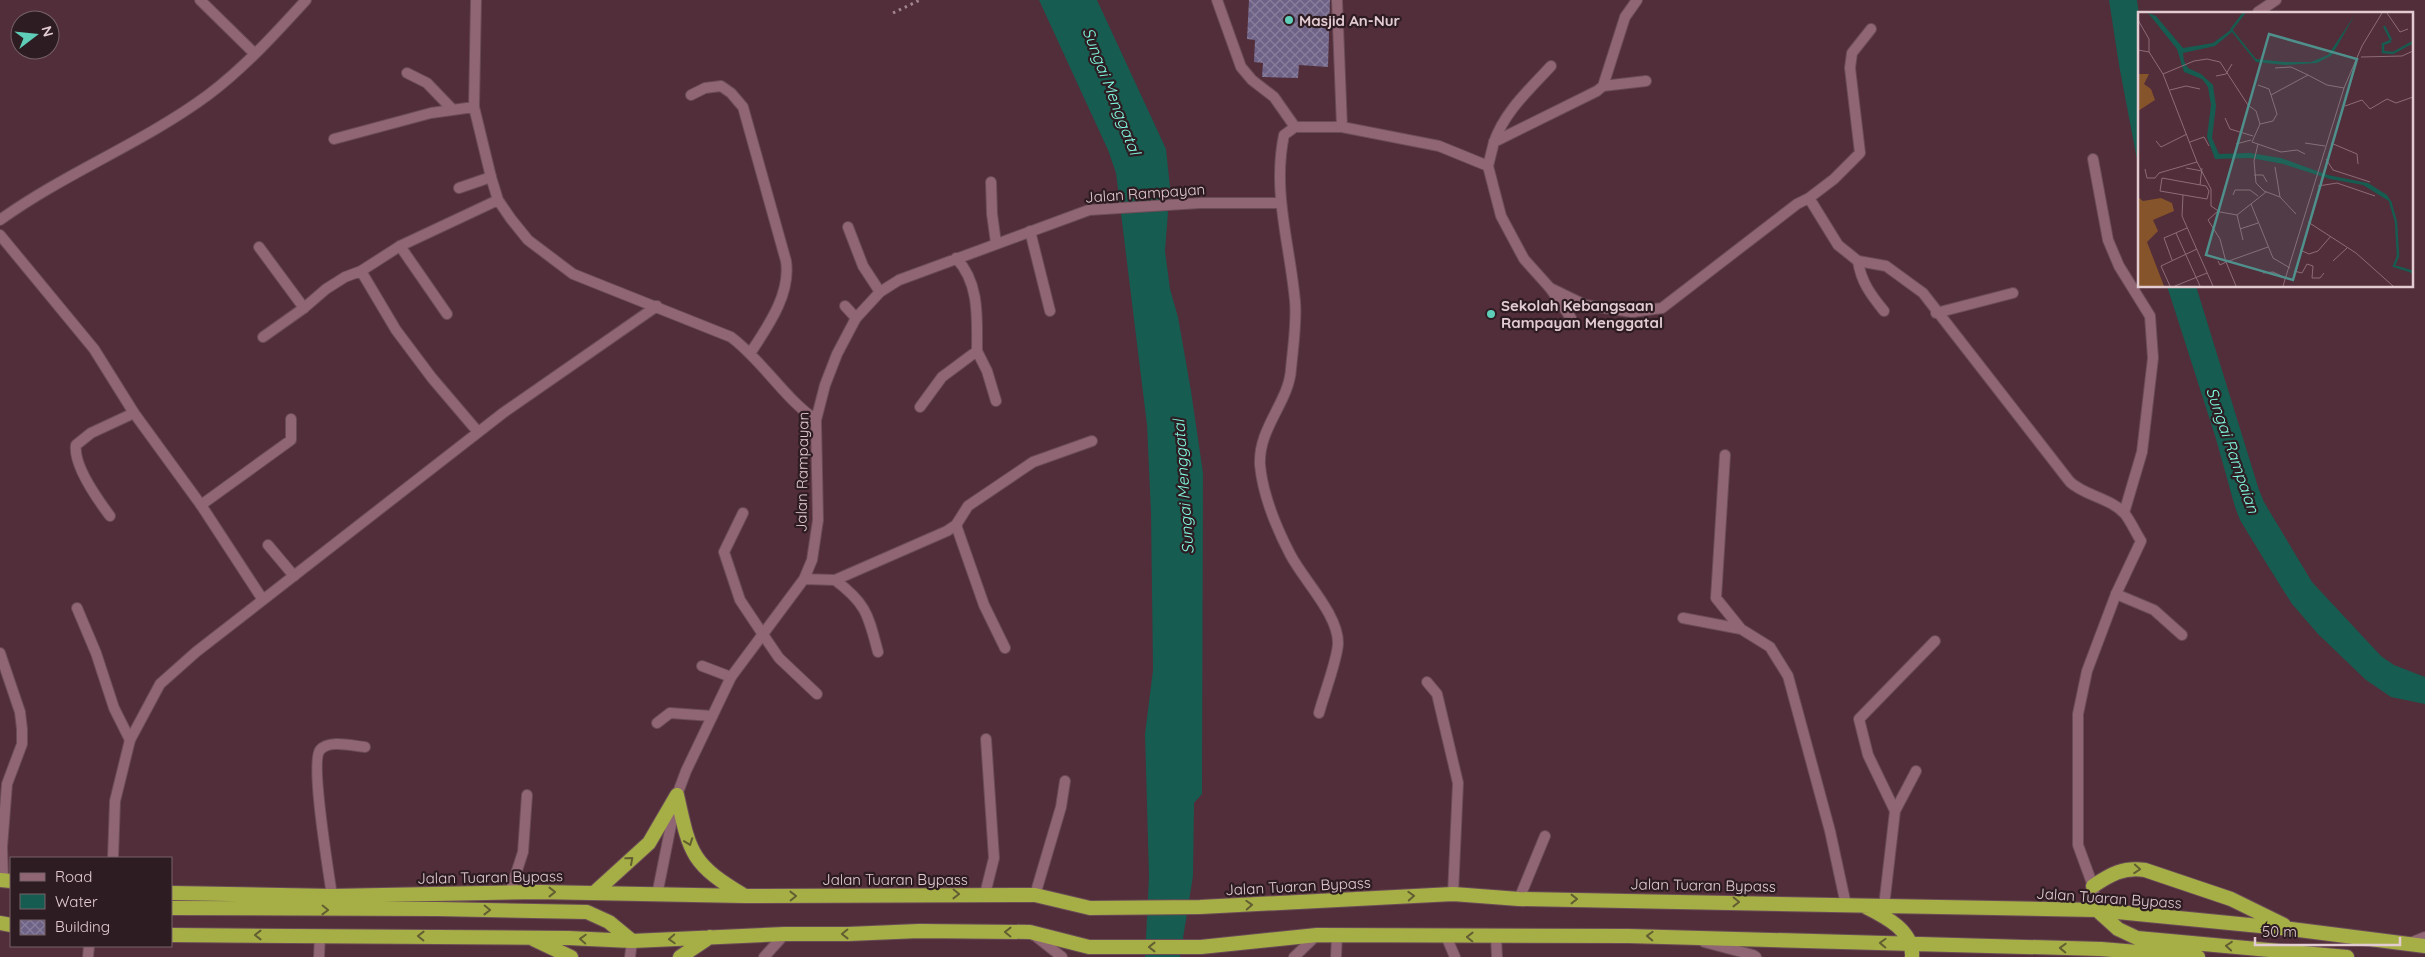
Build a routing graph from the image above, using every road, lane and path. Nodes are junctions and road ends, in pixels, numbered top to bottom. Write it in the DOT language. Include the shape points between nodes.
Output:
graph roads {
  1 [pos="200,0"];
  2 [pos="306,0"];
  3 [pos="476,0"];
  4 [pos="920,0"];
  5 [pos="1217,0"];
  6 [pos="1337,0"];
  7 [pos="1637,0"];
  8 [pos="2276,0"];
  9 [pos="2258,12"];
  10 [pos="893,13"];
  11 [pos="1871,29"];
  12 [pos="254,52"];
  13 [pos="1551,66"];
  14 [pos="407,73"];
  15 [pos="1646,81"];
  16 [pos="1603,86"];
  17 [pos="691,95"];
  18 [pos="474,107"];
  19 [pos="452,109"];
  20 [pos="1295,127"];
  21 [pos="1342,127"];
  22 [pos="334,139"];
  23 [pos="1494,142"];
  24 [pos="2093,159"];
  25 [pos="1488,166"];
  26 [pos="491,177"];
  27 [pos="991,182"];
  28 [pos="459,188"];
  29 [pos="1809,198"];
  30 [pos="498,200"];
  31 [pos="1280,203"];
  32 [pos="0,220"];
  33 [pos="848,227"];
  34 [pos="1030,231"];
  35 [pos="0,235"];
  36 [pos="996,243"];
  37 [pos="400,246"];
  38 [pos="259,247"];
  39 [pos="956,258"];
  40 [pos="1858,261"];
  41 [pos="361,271"];
  42 [pos="1550,288"];
  43 [pos="880,292"];
  44 [pos="2013,292"];
  45 [pos="657,306"];
  46 [pos="845,306"];
  47 [pos="304,308"];
  48 [pos="1050,311"];
  49 [pos="1884,311"];
  50 [pos="1936,313"];
  51 [pos="447,314"];
  52 [pos="856,318"];
  53 [pos="1571,318"];
  54 [pos="263,337"];
  55 [pos="977,351"];
  56 [pos="751,352"];
  57 [pos="996,401"];
  58 [pos="920,407"];
  59 [pos="134,413"];
  60 [pos="291,419"];
  61 [pos="816,420"];
  62 [pos="478,432"];
  63 [pos="1092,441"];
  64 [pos="1726,455"];
  65 [pos="201,505"];
  66 [pos="743,513"];
  67 [pos="2124,513"];
  68 [pos="110,516"];
  69 [pos="956,525"];
  70 [pos="268,545"];
  71 [pos="294,576"];
  72 [pos="804,579"];
  73 [pos="835,580"];
  74 [pos="2116,594"];
  75 [pos="262,600"];
  76 [pos="77,608"];
  77 [pos="1683,618"];
  78 [pos="1741,629"];
  79 [pos="762,633"];
  80 [pos="2182,635"];
  81 [pos="1934,641"];
  82 [pos="1005,648"];
  83 [pos="878,652"];
  84 [pos="0,653"];
  85 [pos="702,666"];
  86 [pos="730,677"];
  87 [pos="1427,682"];
  88 [pos="817,694"];
  89 [pos="1318,713"];
  90 [pos="712,716"];
  91 [pos="657,723"];
  92 [pos="986,739"];
  93 [pos="130,740"];
  94 [pos="365,747"];
  95 [pos="1916,771"];
  96 [pos="1065,781"];
  97 [pos="677,794"];
  98 [pos="527,795"];
  99 [pos="1895,811"];
  100 [pos="1545,836"];
  101 [pos="113,857"];
  102 [pos="5,880"];
  103 [pos="2093,886"];
  104 [pos="510,892"];
  105 [pos="172,893"];
  106 [pos="594,893"];
  107 [pos="985,894"];
  108 [pos="1453,894"];
  109 [pos="657,895"];
  110 [pos="1035,895"];
  111 [pos="332,896"];
  112 [pos="745,896"];
  113 [pos="1519,899"];
  114 [pos="1846,905"];
  115 [pos="1863,906"];
  116 [pos="1884,906"];
  117 [pos="172,908"];
  118 [pos="2097,910"];
  119 [pos="2291,929"];
  120 [pos="1030,932"];
  121 [pos="785,934"];
  122 [pos="172,935"];
  123 [pos="320,935"];
  124 [pos="712,935"];
  125 [pos="1317,935"];
  126 [pos="1337,935"];
  127 [pos="1446,936"];
  128 [pos="1496,937"];
  129 [pos="1684,937"];
  130 [pos="2425,937"];
  131 [pos="529,938"];
  132 [pos="632,941"];
  133 [pos="2410,943"];
  134 [pos="2425,946"];
  135 [pos="2120,950"];
  136 [pos="1910,951"];
  137 [pos="1755,956"];
  138 [pos="319,957"];
  139 [pos="571,957"];
  140 [pos="630,957"];
  141 [pos="680,957"];
  142 [pos="764,957"];
  143 [pos="1062,957"];
  144 [pos="1294,957"];
  145 [pos="1336,957"];
  146 [pos="1455,957"];
  147 [pos="1497,957"];
  148 [pos="1766,957"];
  149 [pos="2101,957"];
  150 [pos="2198,957"];
  151 [pos="2347,957"];
  1 -- 12 [label="street"];
  2 -- 12 [label="street" via="277,33"];
  3 -- 18 [label="street"];
  4 -- 10 [label="path"];
  5 -- 20 [label="street" via="1241,67 1274,97"];
  6 -- 21 [label="street"];
  7 -- 16 [label="street" via="1625,17"];
  8 -- 9 [label="street"];
  11 -- 29 [label="street" via="1852,53 1850,68 1860,153"];
  12 -- 32 [label="street" via="208,94 87,169 30,198"];
  13 -- 23 [label="street" via="1520,98 1499,127"];
  14 -- 19 [label="street" via="427,83"];
  15 -- 16 [label="street"];
  16 -- 23 [label="street"];
  17 -- 56 [label="street" via="705,88 721,86 732,93 743,107 786,261 786,286"];
  18 -- 19 [label="street"];
  18 -- 26 [label="street"];
  19 -- 22 [label="street"];
  20 -- 21 [label="street"];
  20 -- 31 [label="street" via="1284,135 1282,143"];
  21 -- 25 [label="street" via="1439,146"];
  23 -- 25 [label="street"];
  24 -- 67 [label="street" via="2108,240 2119,266 2150,316 2153,358 2142,452"];
  25 -- 42 [label="street" via="1501,216 1524,259"];
  26 -- 28 [label="street"];
  26 -- 30 [label="street"];
  27 -- 36 [label="street"];
  29 -- 40 [label="street" via="1838,245"];
  29 -- 42 [label="street" via="1658,309 1632,312 1585,305"];
  30 -- 37 [label="street"];
  30 -- 45 [label="street" via="528,240 573,274"];
  31 -- 34 [label="street, Jalan Rampayan" via="1200,203 1088,210"];
  31 -- 89 [label="street" via="1296,302 1291,372 1279,406 1266,428 1260,464 1269,507 1290,555 1333,618 1338,644"];
  33 -- 43 [label="street" via="863,266"];
  34 -- 36 [label="street, Jalan Rampayan"];
  34 -- 48 [label="street"];
  35 -- 59 [label="street" via="94,349"];
  36 -- 39 [label="street, Jalan Rampayan"];
  37 -- 41 [label="street"];
  37 -- 51 [label="street"];
  38 -- 47 [label="street"];
  39 -- 43 [label="street, Jalan Rampayan" via="899,280"];
  39 -- 55 [label="street" via="965,268 975,296"];
  40 -- 49 [label="street" via="1868,291"];
  40 -- 50 [label="street" via="1886,266 1922,292"];
  41 -- 47 [label="street" via="326,289"];
  41 -- 62 [label="street" via="396,330"];
  42 -- 53 [label="street"];
  43 -- 52 [label="street, Jalan Rampayan"];
  44 -- 50 [label="street"];
  45 -- 56 [label="street" via="731,337"];
  45 -- 62 [label="street"];
  46 -- 52 [label="street"];
  47 -- 54 [label="street"];
  50 -- 67 [label="street" via="2070,482 2080,492 2094,495"];
  52 -- 61 [label="street, Jalan Rampayan" via="836,354"];
  55 -- 57 [label="street"];
  55 -- 58 [label="street" via="942,377"];
  56 -- 61 [label="street" via="798,407"];
  59 -- 65 [label="street"];
  59 -- 68 [label="street" via="91,433 76,445 74,454"];
  60 -- 65 [label="street" via="291,440"];
  61 -- 72 [label="street, Jalan Rampayan" via="818,520 816,544"];
  62 -- 71 [label="street"];
  63 -- 69 [label="street" via="1033,462 968,506"];
  64 -- 78 [label="street" via="1716,598"];
  65 -- 75 [label="street"];
  66 -- 79 [label="street" via="724,552 740,600"];
  67 -- 74 [label="street" via="2141,541"];
  69 -- 73 [label="street"];
  69 -- 82 [label="street" via="984,605"];
  70 -- 71 [label="street"];
  71 -- 75 [label="street"];
  72 -- 73 [label="street"];
  72 -- 79 [label="street, Jalan Rampayan"];
  73 -- 83 [label="street" via="859,600"];
  74 -- 80 [label="street" via="2154,610"];
  74 -- 103 [label="street" via="2087,671 2077,721 2078,845"];
  75 -- 93 [label="street" via="160,684"];
  76 -- 93 [label="street" via="114,708"];
  77 -- 78 [label="street"];
  78 -- 114 [label="street" via="1770,647 1788,676 1830,831"];
  79 -- 86 [label="street, Jalan Rampayan"];
  79 -- 88 [label="street" via="779,658"];
  81 -- 99 [label="street" via="1859,719 1868,755"];
  84 -- 102 [label="street" via="20,712 22,729 22,744 7,784 2,846"];
  85 -- 86 [label="street"];
  86 -- 90 [label="street, Jalan Rampayan"];
  87 -- 108 [label="street" via="1437,694 1458,783"];
  90 -- 91 [label="street" via="670,713"];
  90 -- 97 [label="street, Jalan Rampayan"];
  92 -- 107 [label="street" via="994,858"];
  93 -- 101 [label="street" via="115,801"];
  94 -- 111 [label="street" via="330,744 317,756 318,790"];
  95 -- 99 [label="street"];
  96 -- 110 [label="street" via="1061,807"];
  106 -- 97 [label="highway, one-way" via="649,843"];
  97 -- 109 [label="street, Jalan Rampayan"];
  97 -- 112 [label="highway, one-way" via="690,846 699,863 716,879"];
  98 -- 104 [label="street" via="523,852"];
  99 -- 116 [label="street"];
  100 -- 113 [label="street"];
  103 -- 118 [label="street"];
  103 -- 119 [label="highway, one-way" via="2120,870 2145,870 2231,899"];
  104 -- 106 [label="highway, Jalan Tuaran Bypass, one-way"];
  104 -- 111 [label="highway, Jalan Tuaran Bypass"];
  105 -- 111 [label="highway, Jalan Tuaran Bypass"];
  106 -- 109 [label="highway, Jalan Tuaran Bypass"];
  107 -- 110 [label="highway, Jalan Tuaran Bypass"];
  112 -- 107 [label="highway, Jalan Tuaran Bypass, one-way"];
  110 -- 108 [label="highway, Jalan Tuaran Bypass, one-way" via="1090,908 1200,907"];
  108 -- 113 [label="highway, Jalan Tuaran Bypass"];
  109 -- 112 [label="highway, Jalan Tuaran Bypass"];
  113 -- 114 [label="highway, Jalan Tuaran Bypass, one-way"];
  114 -- 115 [label="highway, Jalan Tuaran Bypass"];
  115 -- 116 [label="highway, Jalan Tuaran Bypass"];
  115 -- 136 [label="highway" via="1894,922 1901,929"];
  116 -- 118 [label="highway, Jalan Tuaran Bypass"];
  117 -- 132 [label="highway, one-way" via="587,912 609,922"];
  118 -- 119 [label="highway, Jalan Tuaran Bypass"];
  151 -- 118 [label="highway, one-way" via="2137,938 2114,926"];
  119 -- 133 [label="highway, Jalan Tuaran Bypass"];
  120 -- 121 [label="highway, one-way"];
  125 -- 120 [label="highway, one-way" via="1201,947 1090,947"];
  120 -- 143 [label="street"];
  121 -- 124 [label="highway"];
  121 -- 142 [label="street"];
  123 -- 122 [label="highway, one-way"];
  131 -- 123 [label="highway, one-way"];
  123 -- 138 [label="street"];
  124 -- 132 [label="highway, one-way"];
  124 -- 141 [label="highway"];
  125 -- 126 [label="highway"];
  125 -- 144 [label="street"];
  126 -- 127 [label="highway"];
  126 -- 145 [label="street"];
  128 -- 127 [label="highway, one-way"];
  127 -- 146 [label="street"];
  129 -- 128 [label="highway, one-way"];
  128 -- 147 [label="street"];
  136 -- 129 [label="highway, one-way"];
  129 -- 137 [label="street"];
  130 -- 133 [label="street"];
  132 -- 131 [label="highway, one-way"];
  131 -- 139 [label="highway"];
  132 -- 140 [label="street"];
  133 -- 134 [label="highway, Jalan Tuaran Bypass"];
  135 -- 136 [label="highway, one-way"];
  135 -- 149 [label="street"];
  135 -- 150 [label="highway"];
  137 -- 148 [label="street"];
}
